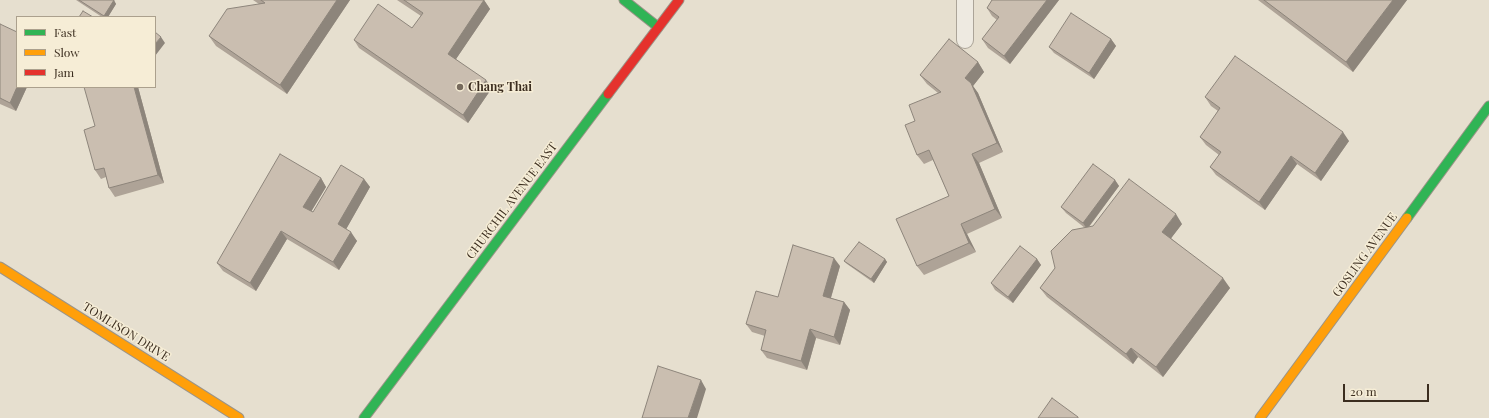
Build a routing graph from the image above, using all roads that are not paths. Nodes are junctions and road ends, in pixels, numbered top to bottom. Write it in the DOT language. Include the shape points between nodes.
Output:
graph roads {
  1 [pos="624,0"];
  2 [pos="679,0"];
  3 [pos="965,0"];
  4 [pos="658,27"];
  5 [pos="965,40"];
  6 [pos="1489,106"];
  7 [pos="0,267"];
  8 [pos="239,418"];
  9 [pos="364,418"];
  10 [pos="1260,418"];
  1 -- 4 [label="street"];
  2 -- 4 [label="street, CHURCHIL AVENUE EAST"];
  3 -- 5 [label="lane"];
  4 -- 9 [label="street, CHURCHIL AVENUE EAST"];
  6 -- 10 [label="street, GOSLING AVENUE"];
  7 -- 8 [label="street, TOMLISON DRIVE"];
}
